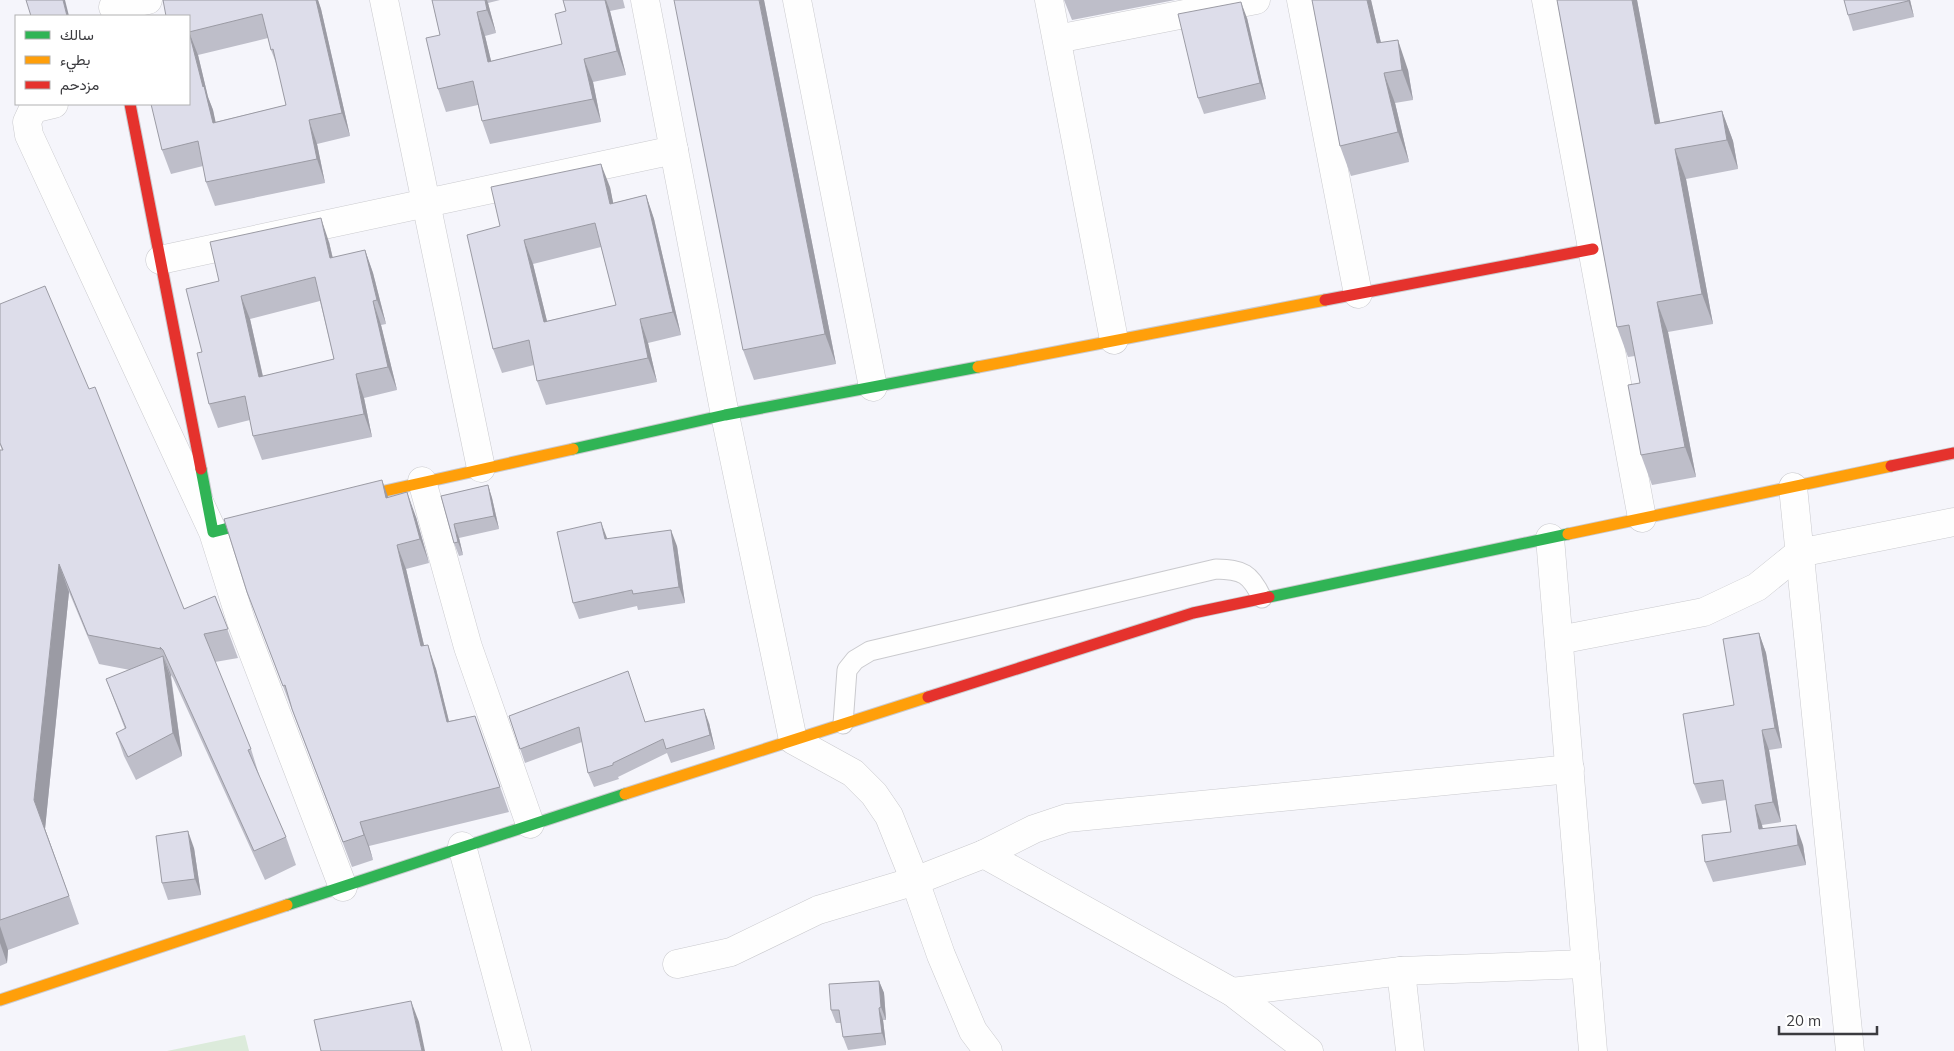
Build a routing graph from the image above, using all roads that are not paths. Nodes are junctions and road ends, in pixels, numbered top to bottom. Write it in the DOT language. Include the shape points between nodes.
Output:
graph roads {
  1 [pos="148,0"];
  2 [pos="384,0"];
  3 [pos="645,0"];
  4 [pos="797,0"];
  5 [pos="1049,0"];
  6 [pos="1256,0"];
  7 [pos="1300,0"];
  8 [pos="1546,0"];
  9 [pos="113,8"];
  10 [pos="1056,39"];
  11 [pos="50,105"];
  12 [pos="130,105"];
  13 [pos="674,150"];
  14 [pos="426,203"];
  15 [pos="1593,249"];
  16 [pos="160,260"];
  17 [pos="1358,294"];
  18 [pos="1114,340"];
  19 [pos="873,387"];
  20 [pos="725,415"];
  21 [pos="1954,454"];
  22 [pos="481,468"];
  23 [pos="422,481"];
  24 [pos="1793,487"];
  25 [pos="336,502"];
  26 [pos="279,516"];
  27 [pos="1642,518"];
  28 [pos="1954,522"];
  29 [pos="212,532"];
  30 [pos="1550,538"];
  31 [pos="1799,553"];
  32 [pos="1262,598"];
  33 [pos="1559,640"];
  34 [pos="843,724"];
  35 [pos="793,740"];
  36 [pos="1570,769"];
  37 [pos="530,824"];
  38 [pos="462,846"];
  39 [pos="984,854"];
  40 [pos="916,881"];
  41 [pos="343,887"];
  42 [pos="677,964"];
  43 [pos="1586,964"];
  44 [pos="1401,971"];
  45 [pos="1232,992"];
  46 [pos="0,1000"];
  47 [pos="517,1051"];
  48 [pos="988,1051"];
  49 [pos="1309,1051"];
  50 [pos="1410,1051"];
  51 [pos="1593,1051"];
  52 [pos="1850,1051"];
  1 -- 9 [label="street"];
  2 -- 14 [label="street"];
  3 -- 13 [label="street"];
  4 -- 19 [label="street"];
  5 -- 10 [label="street"];
  6 -- 10 [label="street"];
  7 -- 17 [label="street"];
  8 -- 15 [label="street"];
  10 -- 18 [label="street"];
  11 -- 29 [label="street" via="33,109 27,122 29,135"];
  12 -- 16 [label="main road"];
  13 -- 14 [label="street"];
  13 -- 20 [label="street"];
  14 -- 16 [label="street"];
  14 -- 22 [label="street"];
  15 -- 17 [label="main road"];
  15 -- 27 [label="street"];
  16 -- 29 [label="main road"];
  17 -- 18 [label="main road"];
  18 -- 19 [label="main road"];
  19 -- 20 [label="main road"];
  20 -- 22 [label="main road"];
  20 -- 35 [label="street"];
  21 -- 24 [label="main road"];
  22 -- 23 [label="main road"];
  23 -- 25 [label="main road"];
  23 -- 37 [label="street" via="468,647"];
  24 -- 27 [label="main road"];
  24 -- 31 [label="street"];
  26 -- 29 [label="main road"];
  27 -- 30 [label="main road"];
  28 -- 31 [label="street"];
  29 -- 41 [label="street" via="241,621"];
  30 -- 32 [label="main road"];
  30 -- 33 [label="street"];
  31 -- 33 [label="street" via="1757,587 1704,612"];
  31 -- 52 [label="street"];
  32 -- 34 [label="main road" via="1192,613"];
  32 -- 34 [label="lane" via="1255,583 1238,570 1216,569 870,652 855,660 847,670"];
  33 -- 36 [label="street"];
  34 -- 35 [label="main road"];
  35 -- 37 [label="main road"];
  35 -- 40 [label="street" via="853,773 874,794 889,816"];
  36 -- 39 [label="street" via="1067,818 1034,829"];
  36 -- 43 [label="street"];
  37 -- 38 [label="main road"];
  38 -- 41 [label="main road"];
  38 -- 47 [label="street"];
  39 -- 40 [label="street"];
  39 -- 45 [label="street"];
  40 -- 42 [label="street" via="818,910 731,952"];
  40 -- 48 [label="street" via="941,955 973,1031"];
  41 -- 46 [label="main road"];
  43 -- 44 [label="street"];
  43 -- 51 [label="street"];
  44 -- 45 [label="street"];
  44 -- 50 [label="street"];
  45 -- 49 [label="street"];
}
